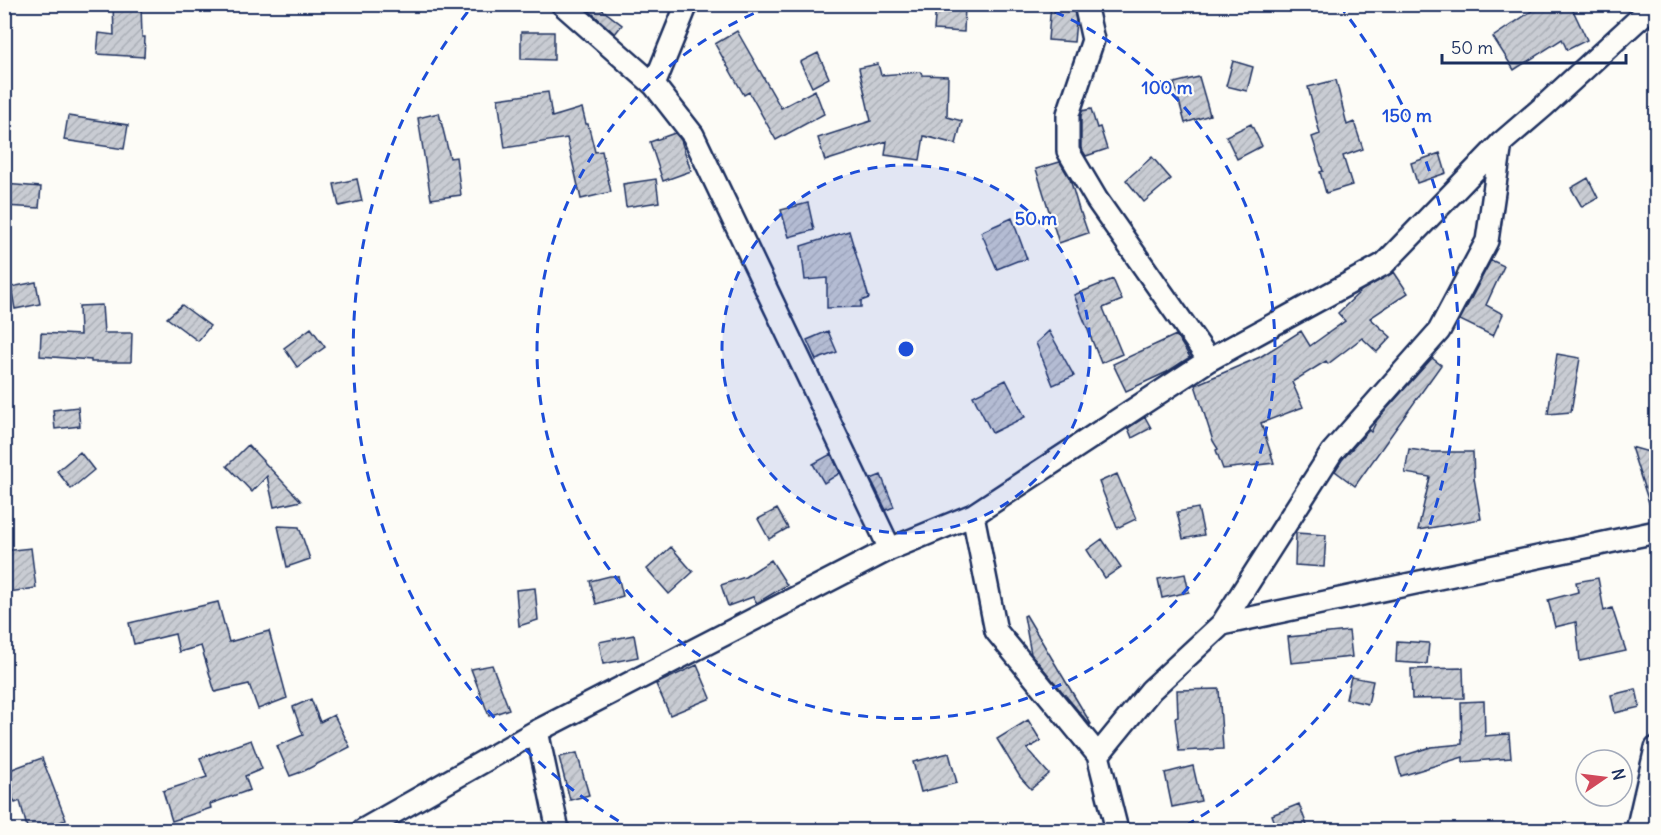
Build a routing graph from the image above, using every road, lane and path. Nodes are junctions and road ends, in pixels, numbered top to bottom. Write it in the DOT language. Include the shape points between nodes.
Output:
graph roads {
  1 [pos="562,4"];
  2 [pos="687,4"];
  3 [pos="1084,4"];
  4 [pos="1655,4"];
  5 [pos="654,85"];
  6 [pos="1501,143"];
  7 [pos="1209,360"];
  8 [pos="973,515"];
  9 [pos="1656,532"];
  10 [pos="890,549"];
  11 [pos="1222,624"];
  12 [pos="537,731"];
  13 [pos="1656,748"];
  14 [pos="1098,755"];
  15 [pos="363,831"];
  16 [pos="558,831"];
  17 [pos="1117,831"];
  18 [pos="1637,831"];
  1 -- 5 [label="street"];
  2 -- 5 [label="street"];
  3 -- 7 [label="street" via="1093,40 1068,114 1068,151 1097,200"];
  4 -- 6 [label="street"];
  5 -- 10 [label="street" via="693,135"];
  6 -- 7 [label="street" via="1384,264"];
  6 -- 11 [label="street" via="1487,241 1439,331 1332,452"];
  7 -- 8 [label="street"];
  8 -- 10 [label="street"];
  8 -- 14 [label="street" via="996,631"];
  9 -- 11 [label="street"];
  10 -- 12 [label="street"];
  11 -- 14 [label="street" via="1150,690"];
  12 -- 15 [label="street"];
  12 -- 16 [label="street"];
  13 -- 18 [label="street"];
  14 -- 17 [label="street"];
}
